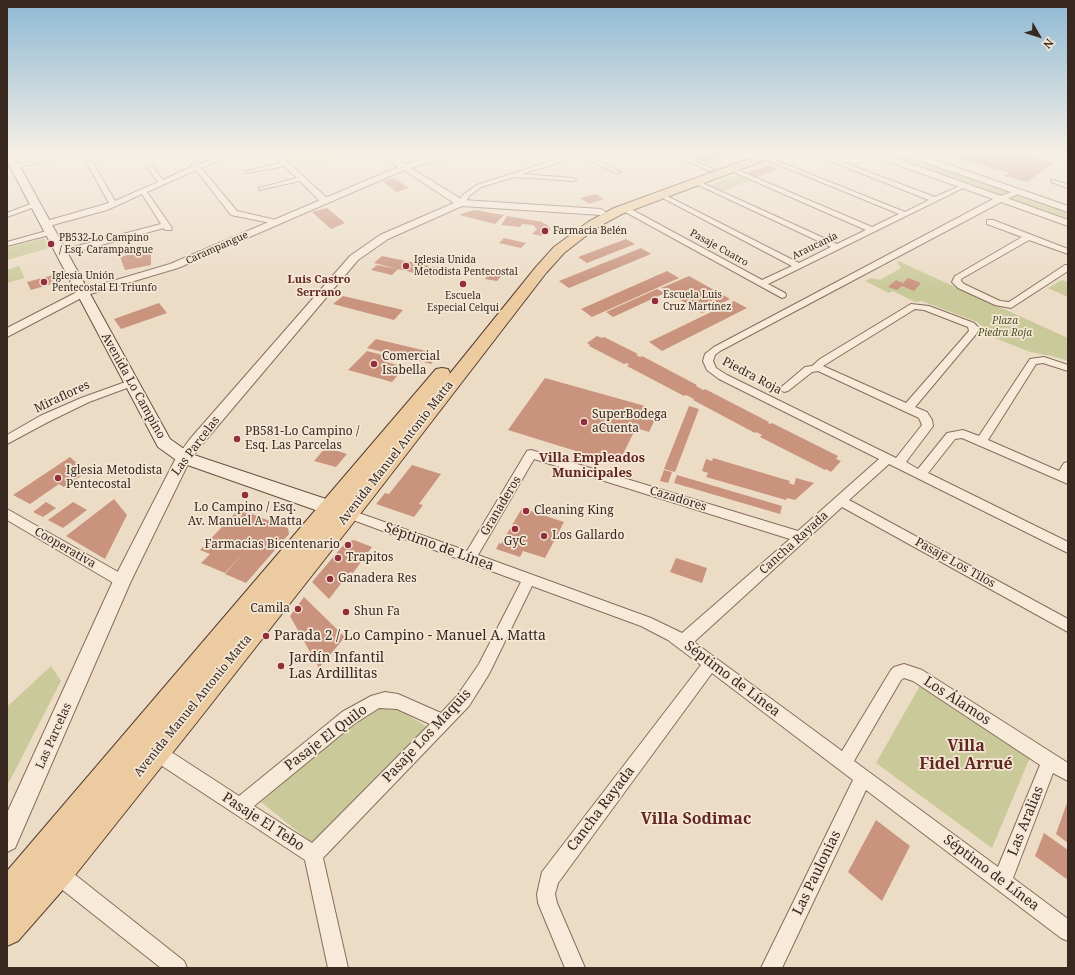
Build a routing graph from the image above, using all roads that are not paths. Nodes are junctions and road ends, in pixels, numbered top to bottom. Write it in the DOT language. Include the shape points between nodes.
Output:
graph roads {
  1 [pos="32,200"];
  2 [pos="110,200"];
  3 [pos="124,200"];
  4 [pos="148,200"];
  5 [pos="223,200"];
  6 [pos="328,200"];
  7 [pos="455,200"];
  8 [pos="463,200"];
  9 [pos="640,200"];
  10 [pos="647,200"];
  11 [pos="670,200"];
  12 [pos="734,200"];
  13 [pos="802,200"];
  14 [pos="870,200"];
  15 [pos="936,200"];
  16 [pos="999,200"];
  17 [pos="1001,200"];
  18 [pos="1040,200"];
  19 [pos="325,201"];
  20 [pos="461,203"];
  21 [pos="113,204"];
  22 [pos="36,206"];
  23 [pos="1068,209"];
  24 [pos="614,210"];
  25 [pos="905,214"];
  26 [pos="7,215"];
  27 [pos="276,222"];
  28 [pos="990,222"];
  29 [pos="1068,223"];
  30 [pos="48,228"];
  31 [pos="872,230"];
  32 [pos="1028,237"];
  33 [pos="7,244"];
  34 [pos="837,247"];
  35 [pos="1068,252"];
  36 [pos="61,253"];
  37 [pos="799,266"];
  38 [pos="1068,267"];
  39 [pos="761,284"];
  40 [pos="83,293"];
  41 [pos="782,295"];
  42 [pos="7,333"];
  43 [pos="816,368"];
  44 [pos="1068,368"];
  45 [pos="130,383"];
  46 [pos="784,389"];
  47 [pos="908,408"];
  48 [pos="7,440"];
  49 [pos="981,441"];
  50 [pos="532,454"];
  51 [pos="184,458"];
  52 [pos="893,462"];
  53 [pos="1068,466"];
  54 [pos="920,476"];
  55 [pos="1065,479"];
  56 [pos="841,501"];
  57 [pos="340,511"];
  58 [pos="7,514"];
  59 [pos="801,537"];
  60 [pos="1068,548"];
  61 [pos="470,558"];
  62 [pos="529,579"];
  63 [pos="122,581"];
  64 [pos="1068,626"];
  65 [pos="683,642"];
  66 [pos="711,663"];
  67 [pos="444,722"];
  68 [pos="156,752"];
  69 [pos="1050,761"];
  70 [pos="844,763"];
  71 [pos="1068,773"];
  72 [pos="864,777"];
  73 [pos="239,807"];
  74 [pos="7,840"];
  75 [pos="313,856"];
  76 [pos="57,873"];
  77 [pos="1002,881"];
  78 [pos="7,895"];
  79 [pos="7,930"];
  80 [pos="1068,931"];
  81 [pos="177,968"];
  82 [pos="338,968"];
  83 [pos="575,968"];
  84 [pos="771,968"];
  1 -- 22 [label="main road, Avenida Lo Campino"];
  2 -- 21 [label="street"];
  3 -- 21 [label="street"];
  4 -- 36 [label="street" via="166,227"];
  5 -- 27 [label="street" via="234,213"];
  6 -- 19 [label="street, Carampangue"];
  7 -- 20 [label="street"];
  8 -- 20 [label="street"];
  9 -- 24 [label="main road, Avenida Manuel Antonio Matta"];
  10 -- 24 [label="main road, Avenida Manuel Antonio Matta"];
  11 -- 37 [label="street"];
  12 -- 34 [label="street"];
  13 -- 31 [label="street"];
  14 -- 25 [label="street"];
  15 -- 25 [label="street, Araucanía"];
  16 -- 52 [label="street, Piedra Roja" via="717,349 709,358 710,367 717,374"];
  17 -- 29 [label="street"];
  18 -- 23 [label="street"];
  19 -- 27 [label="street, Carampangue"];
  20 -- 24 [label="street"];
  20 -- 51 [label="street, Las Parcelas" via="384,237 354,258"];
  21 -- 30 [label="street"];
  22 -- 26 [label="street"];
  22 -- 30 [label="main road, Avenida Lo Campino"];
  24 -- 39 [label="street, Pasaje Cuatro"];
  24 -- 57 [label="main road, Avenida Manuel Antonio Matta" via="572,228 543,252"];
  25 -- 31 [label="street, Araucanía"];
  27 -- 40 [label="street, Carampangue" via="169,268"];
  28 -- 32 [label="street"];
  30 -- 33 [label="street"];
  30 -- 36 [label="main road, Avenida Lo Campino"];
  31 -- 34 [label="street, Araucanía"];
  32 -- 35 [label="street"];
  32 -- 38 [label="street" via="956,282 1001,304 1011,305"];
  34 -- 37 [label="street, Araucanía"];
  36 -- 40 [label="main road, Avenida Lo Campino"];
  37 -- 39 [label="street, Araucanía"];
  39 -- 41 [label="street, Pasaje Cuatro"];
  40 -- 42 [label="street, Carampangue"];
  40 -- 45 [label="main road, Avenida Lo Campino"];
  43 -- 46 [label="street" via="809,369"];
  43 -- 47 [label="street"];
  43 -- 47 [label="street" via="823,361 912,307 923,307 971,325 974,331"];
  44 -- 49 [label="street" via="1048,360 1032,361"];
  45 -- 48 [label="street, Miraflores" via="71,406"];
  45 -- 51 [label="main road, Avenida Lo Campino" via="161,438 168,447"];
  47 -- 52 [label="street, Cancha Rayada" via="926,418 928,426"];
  49 -- 54 [label="street" via="963,434 951,436"];
  49 -- 55 [label="street"];
  50 -- 59 [label="street, Cazadores"];
  50 -- 61 [label="street, Granaderos"];
  51 -- 57 [label="main road, Avenida Lo Campino"];
  51 -- 63 [label="street, Las Parcelas" via="172,477"];
  52 -- 54 [label="street, Piedra Roja"];
  52 -- 56 [label="street, Cancha Rayada"];
  53 -- 55 [label="street"];
  54 -- 60 [label="street, Piedra Roja"];
  56 -- 59 [label="street, Cancha Rayada"];
  56 -- 64 [label="street, Pasaje Los Tilos"];
  57 -- 61 [label="street, Séptimo de Línea"];
  57 -- 68 [label="main road, Avenida Manuel Antonio Matta"];
  57 -- 78 [label="main road, Avenida Manuel Antonio Matta"];
  58 -- 63 [label="street, Cooperativa"];
  59 -- 65 [label="street, Cancha Rayada"];
  61 -- 62 [label="street, Séptimo de Línea"];
  62 -- 65 [label="street, Séptimo de Línea" via="646,622"];
  62 -- 67 [label="street, Pasaje Los Maquis" via="478,680"];
  63 -- 74 [label="street, Las Parcelas"];
  65 -- 66 [label="street, Séptimo de Línea"];
  66 -- 70 [label="street, Séptimo de Línea"];
  66 -- 83 [label="street, Cancha Rayada" via="548,878 548,903"];
  67 -- 73 [label="street, Pasaje El Quilo" via="398,702 385,700 365,706"];
  67 -- 75 [label="street, Pasaje Los Maquis"];
  68 -- 73 [label="street, Pasaje El Tebo"];
  68 -- 76 [label="main road, Avenida Manuel Antonio Matta"];
  69 -- 70 [label="street, Los Álamos" via="917,675 904,671 896,675"];
  69 -- 71 [label="street, Los Álamos"];
  69 -- 77 [label="street, Las Aralias"];
  70 -- 72 [label="street, Séptimo de Línea"];
  72 -- 77 [label="street, Séptimo de Línea"];
  72 -- 84 [label="street, Las Paulonias"];
  73 -- 75 [label="street, Pasaje El Tebo"];
  75 -- 82 [label="street, Pasaje El Tebo"];
  76 -- 79 [label="main road, Avenida Manuel Antonio Matta"];
  76 -- 81 [label="street"];
  77 -- 80 [label="street, Séptimo de Línea"];
}
